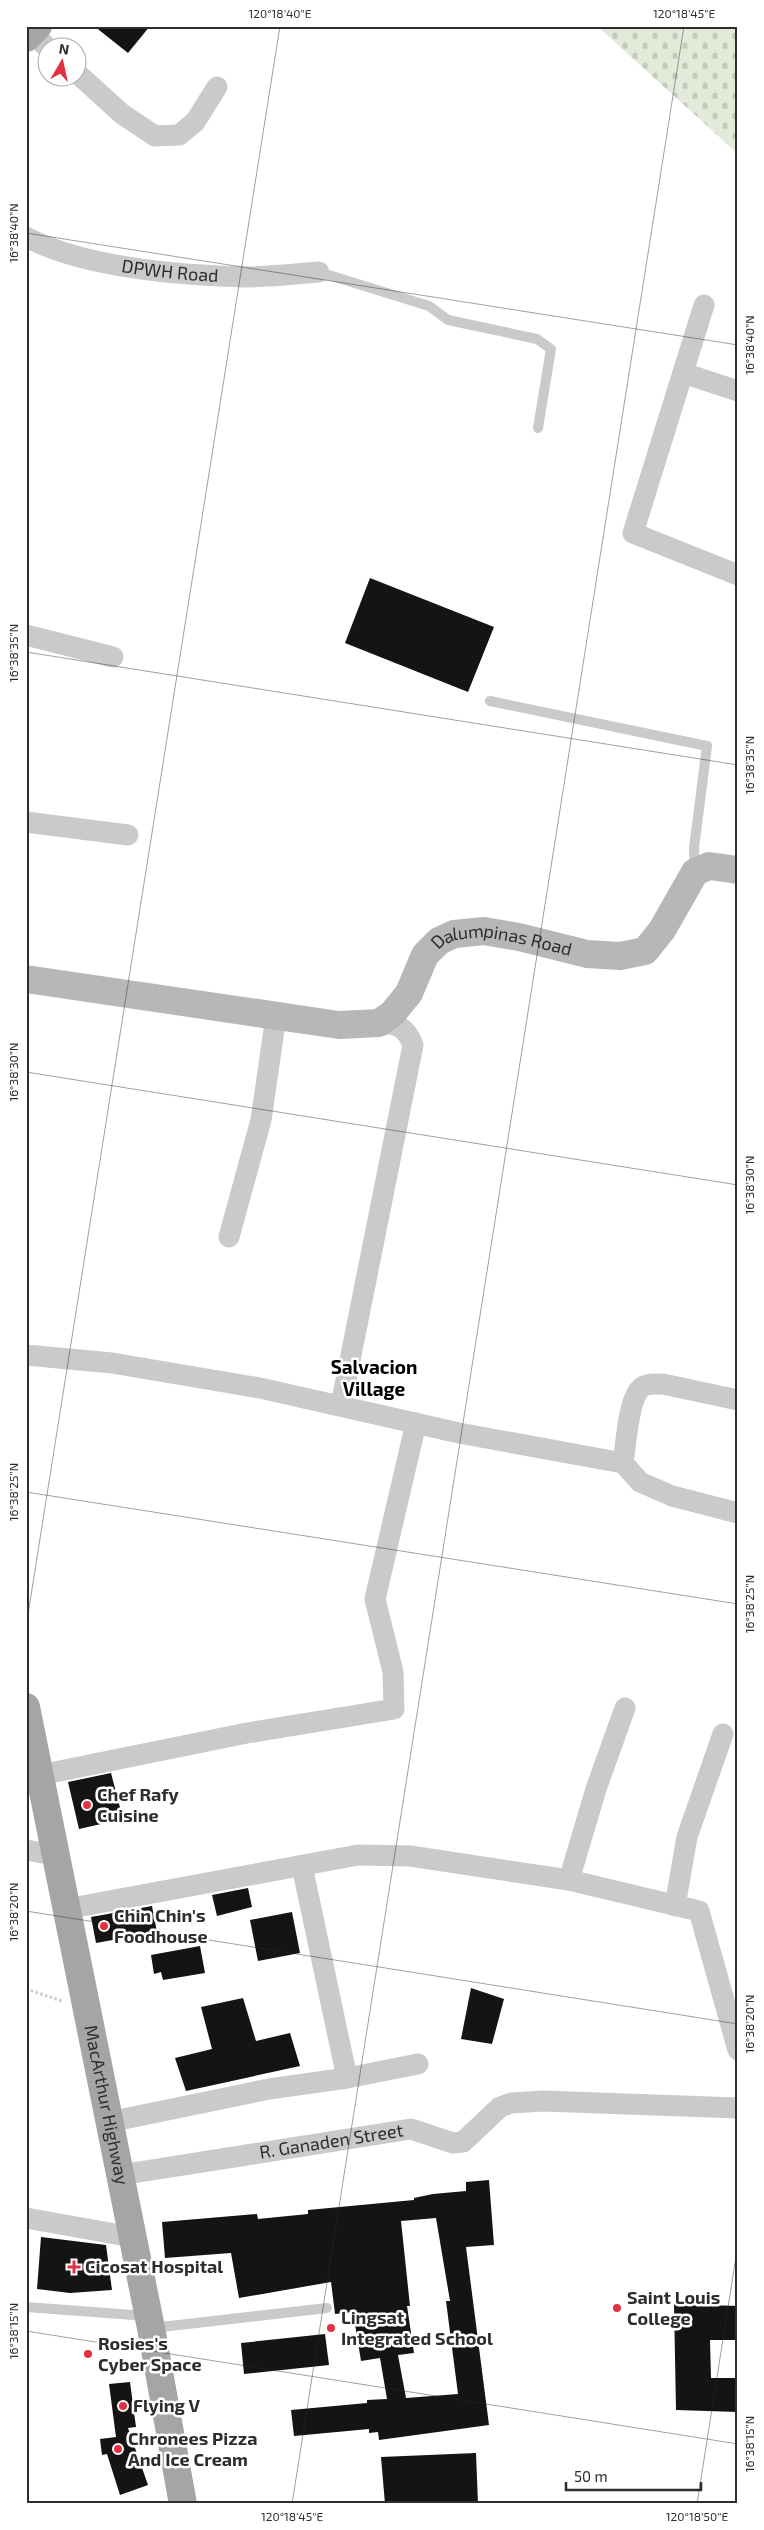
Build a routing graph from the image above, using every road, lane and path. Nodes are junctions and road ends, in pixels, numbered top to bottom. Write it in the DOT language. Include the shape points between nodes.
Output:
graph roads {
  1 [pos="88,83"];
  2 [pos="217,87"];
  3 [pos="26,236"];
  4 [pos="319,272"];
  5 [pos="704,305"];
  6 [pos="683,373"];
  7 [pos="738,391"];
  8 [pos="538,428"];
  9 [pos="738,575"];
  10 [pos="26,635"];
  11 [pos="114,657"];
  12 [pos="490,701"];
  13 [pos="26,822"];
  14 [pos="128,835"];
  15 [pos="738,870"];
  16 [pos="695,872"];
  17 [pos="26,979"];
  18 [pos="276,1016"];
  19 [pos="379,1023"];
  20 [pos="229,1237"];
  21 [pos="26,1355"];
  22 [pos="738,1400"];
  23 [pos="341,1405"];
  24 [pos="416,1423"];
  25 [pos="623,1464"];
  26 [pos="738,1513"];
  27 [pos="26,1707"];
  28 [pos="625,1708"];
  29 [pos="723,1734"];
  30 [pos="34,1766"];
  31 [pos="26,1850"];
  32 [pos="54,1855"];
  33 [pos="302,1866"];
  34 [pos="569,1880"];
  35 [pos="675,1906"];
  36 [pos="66,1909"];
  37 [pos="26,1989"];
  38 [pos="87,2008"];
  39 [pos="738,2050"];
  40 [pos="418,2064"];
  41 [pos="347,2078"];
  42 [pos="738,2108"];
  43 [pos="110,2122"];
  44 [pos="120,2175"];
  45 [pos="26,2218"];
  46 [pos="132,2237"];
  47 [pos="26,2307"];
  48 [pos="327,2308"];
  49 [pos="150,2322"];
  50 [pos="183,2504"];
  1 -- 2 [label="street" via="122,114 156,136 179,136 195,122"];
  3 -- 4 [label="street, DPWH Road" via="85,258 159,270 244,277"];
  4 -- 8 [label="lane" via="429,306 448,320 537,339 551,349"];
  5 -- 6 [label="street"];
  6 -- 7 [label="street"];
  6 -- 9 [label="street" via="633,534"];
  10 -- 11 [label="street"];
  12 -- 16 [label="lane" via="707,746 694,848"];
  13 -- 14 [label="street"];
  15 -- 16 [label="street" via="709,866"];
  16 -- 19 [label="street, Dalumpinas Road" via="662,930 645,951 620,956 587,954 484,931 454,934 439,941 425,955 409,994 392,1014"];
  17 -- 18 [label="street"];
  18 -- 19 [label="street" via="339,1025"];
  18 -- 20 [label="street" via="262,1120"];
  19 -- 23 [label="street" via="404,1028 413,1045"];
  21 -- 23 [label="street" via="112,1363"];
  22 -- 25 [label="street" via="663,1384 641,1388 634,1398"];
  23 -- 24 [label="street"];
  24 -- 25 [label="street"];
  24 -- 30 [label="street" via="375,1599 393,1672 394,1709"];
  25 -- 26 [label="street" via="640,1482 672,1496"];
  27 -- 30 [label="main road, MacArthur Highway"];
  28 -- 34 [label="street"];
  29 -- 35 [label="street" via="687,1838"];
  30 -- 32 [label="main road, MacArthur Highway"];
  31 -- 32 [label="street"];
  32 -- 36 [label="main road, MacArthur Highway"];
  33 -- 34 [label="street" via="358,1855 410,1856"];
  33 -- 36 [label="street"];
  33 -- 41 [label="street"];
  34 -- 35 [label="street"];
  35 -- 39 [label="street" via="699,1912"];
  36 -- 38 [label="main road, MacArthur Highway"];
  37 -- 38 [label="path"];
  38 -- 43 [label="main road, MacArthur Highway"];
  40 -- 41 [label="street"];
  41 -- 43 [label="street" via="269,2089"];
  42 -- 44 [label="street, R. Ganaden Street" via="543,2101 511,2103 500,2107 462,2142 453,2143 411,2129"];
  43 -- 44 [label="main road, MacArthur Highway"];
  44 -- 46 [label="main road, MacArthur Highway"];
  45 -- 46 [label="street"];
  46 -- 49 [label="main road, MacArthur Highway"];
  47 -- 49 [label="lane"];
  48 -- 49 [label="lane"];
  49 -- 50 [label="main road, MacArthur Highway"];
}
